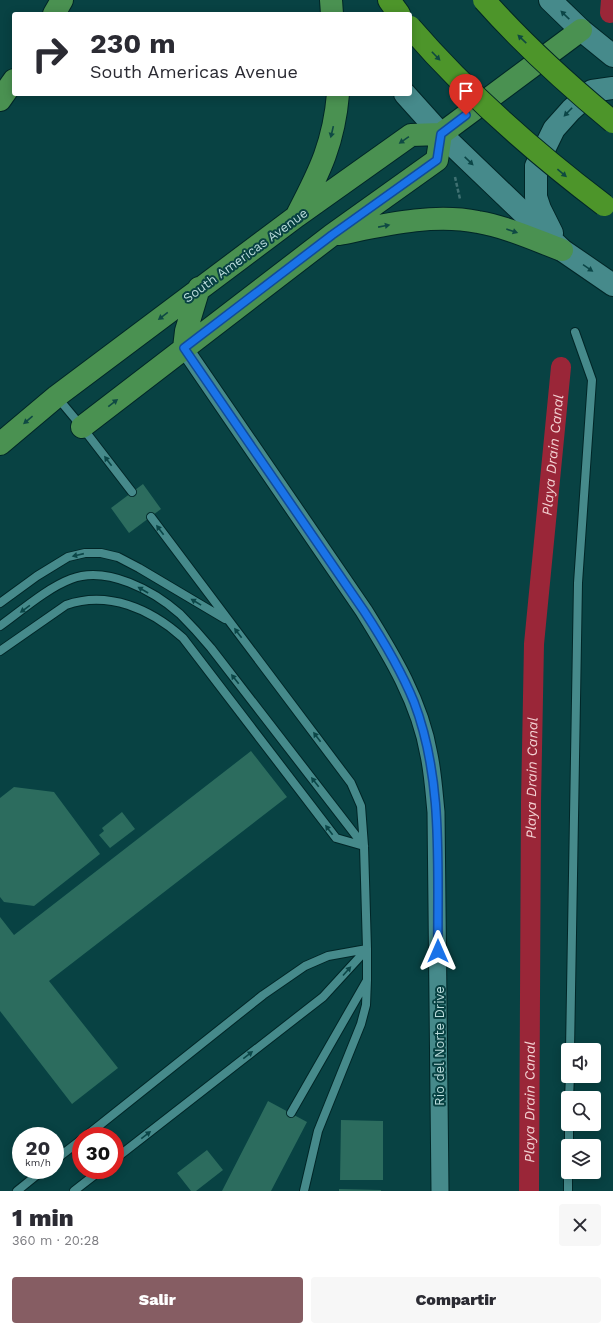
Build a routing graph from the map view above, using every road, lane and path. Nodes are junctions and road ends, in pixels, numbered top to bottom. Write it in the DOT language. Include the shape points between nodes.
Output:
graph roads {
  1 [pos="62,0"];
  2 [pos="332,0"];
  3 [pos="484,0"];
  4 [pos="550,0"];
  5 [pos="55,12"];
  6 [pos="332,12"];
  7 [pos="341,12"];
  8 [pos="412,28"];
  9 [pos="581,30"];
  10 [pos="613,56"];
  11 [pos="12,83"];
  12 [pos="613,88"];
  13 [pos="338,96"];
  14 [pos="407,96"];
  15 [pos="0,100"];
  16 [pos="613,122"];
  17 [pos="441,134"];
  18 [pos="455,176"];
  19 [pos="461,206"];
  20 [pos="608,209"];
  21 [pos="296,216"];
  22 [pos="332,235"];
  23 [pos="562,250"];
  24 [pos="613,285"];
  25 [pos="199,288"];
  26 [pos="575,332"];
  27 [pos="184,348"];
  28 [pos="57,396"];
  29 [pos="82,427"];
  30 [pos="0,444"];
  31 [pos="132,492"];
  32 [pos="151,517"];
  33 [pos="0,603"];
  34 [pos="229,622"];
  35 [pos="0,626"];
  36 [pos="0,651"];
  37 [pos="364,846"];
  38 [pos="366,949"];
  39 [pos="367,980"];
  40 [pos="570,1043"];
  41 [pos="291,1113"];
  42 [pos="97,1127"];
  43 [pos="72,1147"];
  44 [pos="124,1152"];
  45 [pos="64,1153"];
  46 [pos="32,1179"];
  47 [pos="89,1179"];
  48 [pos="568,1179"];
  49 [pos="17,1191"];
  50 [pos="74,1191"];
  51 [pos="304,1191"];
  52 [pos="440,1191"];
  53 [pos="568,1191"];
  1 -- 5 [label="main road"];
  2 -- 6 [label="main road"];
  2 -- 7 [label="main road"];
  16 -- 3 [label="highway, one-way, bridge" via="550,67"];
  9 -- 4 [label="main road, one-way"];
  8 -- 20 [label="highway, one-way, bridge" via="468,89 519,137"];
  9 -- 10 [label="main road"];
  9 -- 17 [label="main road"];
  11 -- 15 [label="main road"];
  12 -- 23 [label="main road, one-way" via="592,91 571,110 554,129 536,166 536,197"];
  13 -- 21 [label="main road, one-way" via="327,153"];
  14 -- 17 [label="main road"];
  17 -- 21 [label="main road, South Americas Avenue, one-way" via="411,135"];
  17 -- 22 [label="main road" via="437,160"];
  17 -- 23 [label="main road, one-way"];
  18 -- 19 [label="path"];
  21 -- 25 [label="main road, South Americas Avenue"];
  22 -- 23 [label="main road, one-way" via="404,222 459,219 495,226"];
  22 -- 27 [label="main road"];
  23 -- 24 [label="main road, one-way"];
  25 -- 27 [label="main road" via="186,330"];
  25 -- 28 [label="main road, South Americas Avenue, one-way"];
  26 -- 40 [label="lane" via="592,380 578,583"];
  29 -- 27 [label="main road, one-way"];
  27 -- 52 [label="street, Rio del Norte Drive" via="364,611 400,672 423,729 433,779 436,812"];
  28 -- 29 [label="lane"];
  28 -- 30 [label="main road, South Americas Avenue, one-way"];
  31 -- 29 [label="lane, one-way"];
  34 -- 32 [label="lane, one-way"];
  34 -- 33 [label="lane, one-way" via="139,568 118,557 101,553 84,553 68,557 48,568"];
  37 -- 34 [label="lane, one-way" via="361,806 351,783"];
  37 -- 35 [label="lane, one-way" via="197,631 179,613 160,600 124,580 100,576 72,578"];
  37 -- 36 [label="lane, one-way" via="336,838 183,638 148,612 109,600 78,600 48,616"];
  37 -- 38 [label="lane"];
  38 -- 39 [label="lane"];
  38 -- 42 [label="lane" via="328,956 299,970 263,995"];
  44 -- 38 [label="lane, one-way" via="323,997"];
  39 -- 41 [label="lane"];
  39 -- 51 [label="lane" via="366,1005 361,1024 318,1131"];
  43 -- 45 [label="lane"];
  46 -- 49 [label="lane"];
  47 -- 50 [label="lane"];
  48 -- 53 [label="lane"];
}
